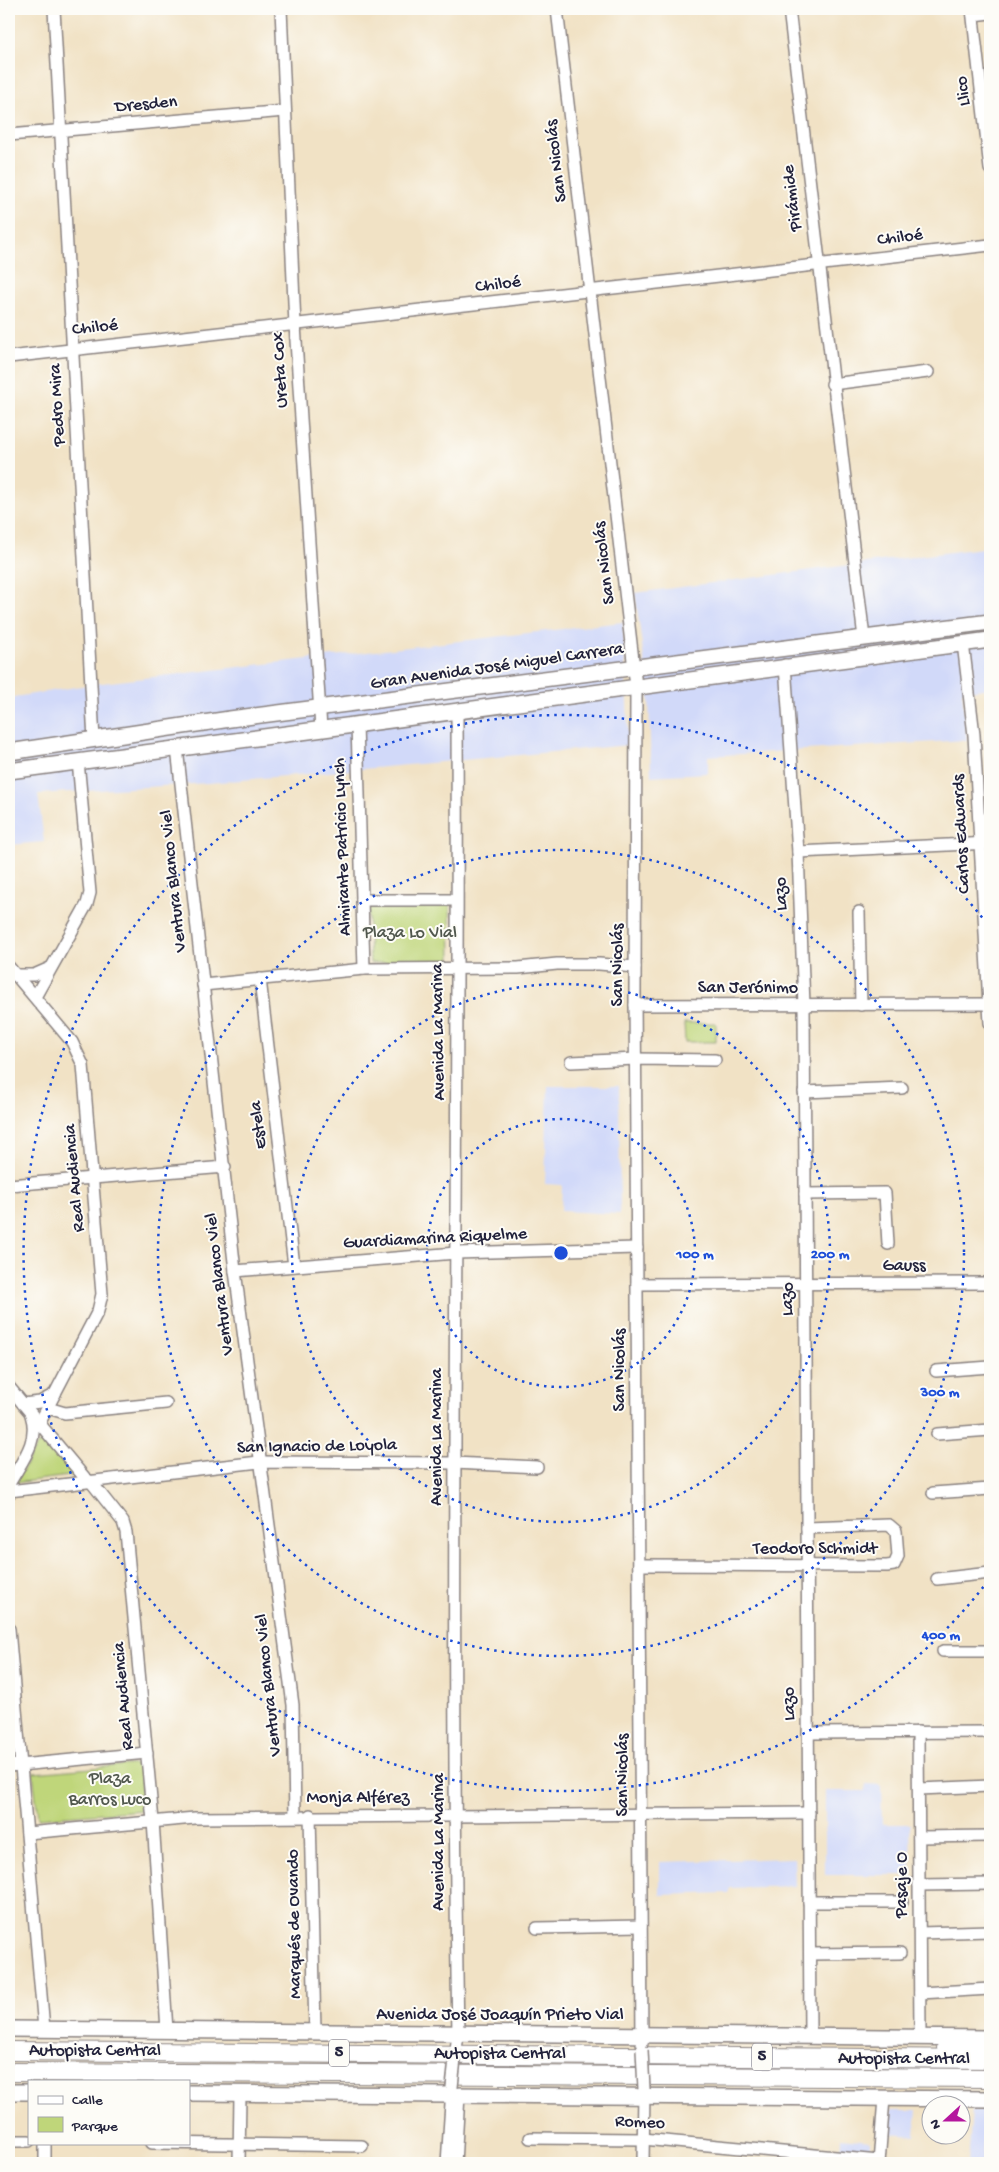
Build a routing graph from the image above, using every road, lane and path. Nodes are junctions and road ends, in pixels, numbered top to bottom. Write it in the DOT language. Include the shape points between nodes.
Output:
graph roads {
  1 [pos="54,9"];
  2 [pos="280,9"];
  3 [pos="558,9"];
  4 [pos="788,9"];
  5 [pos="972,12"];
  6 [pos="990,13"];
  7 [pos="285,112"];
  8 [pos="988,128"];
  9 [pos="61,130"];
  10 [pos="9,135"];
  11 [pos="990,169"];
  12 [pos="990,245"];
  13 [pos="818,265"];
  14 [pos="590,292"];
  15 [pos="296,325"];
  16 [pos="73,348"];
  17 [pos="9,357"];
  18 [pos="928,372"];
  19 [pos="832,384"];
  20 [pos="990,622"];
  21 [pos="864,638"];
  22 [pos="990,640"];
  23 [pos="963,643"];
  24 [pos="871,655"];
  25 [pos="785,666"];
  26 [pos="635,667"];
  27 [pos="636,686"];
  28 [pos="318,709"];
  29 [pos="457,710"];
  30 [pos="357,724"];
  31 [pos="321,728"];
  32 [pos="94,740"];
  33 [pos="177,748"];
  34 [pos="9,752"];
  35 [pos="78,761"];
  36 [pos="9,771"];
  37 [pos="986,843"];
  38 [pos="798,852"];
  39 [pos="362,900"];
  40 [pos="456,900"];
  41 [pos="859,912"];
  42 [pos="456,967"];
  43 [pos="51,968"];
  44 [pos="635,968"];
  45 [pos="364,969"];
  46 [pos="11,972"];
  47 [pos="260,979"];
  48 [pos="203,985"];
  49 [pos="35,997"];
  50 [pos="990,1004"];
  51 [pos="804,1005"];
  52 [pos="861,1005"];
  53 [pos="635,1006"];
  54 [pos="990,1023"];
  55 [pos="636,1058"];
  56 [pos="715,1060"];
  57 [pos="571,1062"];
  58 [pos="902,1088"];
  59 [pos="804,1092"];
  60 [pos="224,1167"];
  61 [pos="92,1178"];
  62 [pos="9,1185"];
  63 [pos="805,1194"];
  64 [pos="888,1244"];
  65 [pos="637,1248"];
  66 [pos="456,1253"];
  67 [pos="294,1266"];
  68 [pos="235,1271"];
  69 [pos="990,1283"];
  70 [pos="637,1284"];
  71 [pos="805,1284"];
  72 [pos="990,1367"];
  73 [pos="936,1371"];
  74 [pos="9,1387"];
  75 [pos="55,1394"];
  76 [pos="166,1403"];
  77 [pos="23,1404"];
  78 [pos="48,1408"];
  79 [pos="31,1413"];
  80 [pos="39,1424"];
  81 [pos="990,1430"];
  82 [pos="936,1434"];
  83 [pos="52,1438"];
  84 [pos="33,1444"];
  85 [pos="259,1462"];
  86 [pos="454,1463"];
  87 [pos="537,1467"];
  88 [pos="92,1483"];
  89 [pos="9,1484"];
  90 [pos="990,1488"];
  91 [pos="9,1491"];
  92 [pos="933,1493"];
  93 [pos="807,1528"];
  94 [pos="639,1565"];
  95 [pos="807,1567"];
  96 [pos="990,1572"];
  97 [pos="937,1579"];
  98 [pos="9,1629"];
  99 [pos="990,1650"];
  100 [pos="943,1651"];
  101 [pos="918,1732"];
  102 [pos="990,1732"];
  103 [pos="808,1733"];
  104 [pos="147,1753"];
  105 [pos="21,1765"];
  106 [pos="9,1766"];
  107 [pos="990,1786"];
  108 [pos="919,1789"];
  109 [pos="809,1813"];
  110 [pos="640,1814"];
  111 [pos="295,1815"];
  112 [pos="310,1815"];
  113 [pos="456,1815"];
  114 [pos="153,1821"];
  115 [pos="27,1833"];
  116 [pos="990,1836"];
  117 [pos="919,1837"];
  118 [pos="990,1884"];
  119 [pos="919,1885"];
  120 [pos="810,1902"];
  121 [pos="902,1902"];
  122 [pos="641,1926"];
  123 [pos="537,1928"];
  124 [pos="990,1931"];
  125 [pos="920,1933"];
  126 [pos="900,1953"];
  127 [pos="810,1954"];
  128 [pos="990,1989"];
  129 [pos="920,1993"];
  130 [pos="9,2029"];
  131 [pos="44,2029"];
  132 [pos="167,2030"];
  133 [pos="315,2032"];
  134 [pos="458,2034"];
  135 [pos="810,2036"];
  136 [pos="920,2037"];
  137 [pos="990,2038"];
  138 [pos="642,2042"];
  139 [pos="9,2047"];
  140 [pos="990,2047"];
  141 [pos="9,2051"];
  142 [pos="33,2051"];
  143 [pos="865,2059"];
  144 [pos="990,2060"];
  145 [pos="9,2072"];
  146 [pos="864,2078"];
  147 [pos="990,2078"];
  148 [pos="990,2091"];
  149 [pos="9,2092"];
  150 [pos="28,2092"];
  151 [pos="190,2093"];
  152 [pos="454,2093"];
  153 [pos="644,2093"];
  154 [pos="240,2094"];
  155 [pos="884,2098"];
  156 [pos="990,2099"];
  157 [pos="530,2138"];
  158 [pos="643,2139"];
  159 [pos="9,2141"];
  160 [pos="28,2141"];
  161 [pos="190,2143"];
  162 [pos="45,2144"];
  163 [pos="240,2144"];
  164 [pos="362,2146"];
  165 [pos="879,2162"];
  166 [pos="45,2163"];
  167 [pos="239,2163"];
  168 [pos="446,2163"];
  169 [pos="455,2163"];
  170 [pos="643,2163"];
  1 -- 9 [label="street, Pedro Mira"];
  2 -- 7 [label="street, Ureta Cox"];
  3 -- 14 [label="street, San Nicolás"];
  4 -- 13 [label="street, Pirámide"];
  5 -- 6 [label="street"];
  5 -- 8 [label="street, Llico"];
  7 -- 9 [label="street, Dresden"];
  7 -- 15 [label="street, Ureta Cox"];
  8 -- 11 [label="street, Llico"];
  9 -- 10 [label="street, Dresden"];
  9 -- 16 [label="street, Pedro Mira"];
  12 -- 13 [label="street, Chiloé"];
  13 -- 14 [label="street, Chiloé"];
  13 -- 19 [label="street, Pirámide"];
  14 -- 15 [label="street, Chiloé"];
  14 -- 26 [label="street, San Nicolás"];
  15 -- 16 [label="street, Chiloé"];
  15 -- 28 [label="street, Ureta Cox"];
  16 -- 17 [label="street, Chiloé"];
  16 -- 32 [label="street, Pedro Mira"];
  18 -- 19 [label="street"];
  19 -- 21 [label="street, Pirámide"];
  20 -- 21 [label="main road, Gran Avenida José Miguel Carrera"];
  21 -- 24 [label="main road"];
  21 -- 26 [label="main road, Gran Avenida José Miguel Carrera"];
  22 -- 23 [label="main road, Gran Avenida José Miguel Carrera"];
  23 -- 24 [label="main road, Gran Avenida José Miguel Carrera"];
  23 -- 37 [label="street, Carlos Edwards"];
  24 -- 25 [label="main road, Gran Avenida José Miguel Carrera"];
  25 -- 27 [label="main road, Gran Avenida José Miguel Carrera"];
  25 -- 38 [label="street, Lazo"];
  26 -- 27 [label="street, San Nicolás"];
  26 -- 28 [label="main road, Gran Avenida José Miguel Carrera"];
  27 -- 29 [label="main road, Gran Avenida José Miguel Carrera"];
  27 -- 44 [label="street, San Nicolás"];
  28 -- 31 [label="street, Ureta Cox"];
  28 -- 32 [label="main road, Gran Avenida José Miguel Carrera"];
  29 -- 30 [label="main road, Gran Avenida José Miguel Carrera"];
  29 -- 40 [label="street, Avenida La Marina"];
  30 -- 31 [label="main road, Gran Avenida José Miguel Carrera"];
  30 -- 39 [label="street, Almirante Patricio Lynch"];
  31 -- 33 [label="main road, Gran Avenida José Miguel Carrera"];
  32 -- 34 [label="main road, Gran Avenida José Miguel Carrera"];
  33 -- 35 [label="main road, Gran Avenida José Miguel Carrera"];
  33 -- 48 [label="street, Ventura Blanco Viel"];
  35 -- 36 [label="main road, Gran Avenida José Miguel Carrera"];
  35 -- 43 [label="street" via="90,893"];
  37 -- 38 [label="street"];
  37 -- 50 [label="street, Carlos Edwards"];
  38 -- 51 [label="street, Lazo"];
  39 -- 40 [label="street"];
  39 -- 45 [label="street, Almirante Patricio Lynch"];
  40 -- 42 [label="street, Avenida La Marina"];
  41 -- 52 [label="street"];
  42 -- 44 [label="street" via="600,964"];
  42 -- 45 [label="street"];
  42 -- 66 [label="street, Avenida La Marina"];
  43 -- 46 [label="street" via="34,976"];
  43 -- 49 [label="street"];
  44 -- 53 [label="street, San Nicolás"];
  45 -- 47 [label="street"];
  46 -- 49 [label="street, Real Audiencia"];
  47 -- 48 [label="street"];
  47 -- 67 [label="street, Estela"];
  48 -- 60 [label="street, Ventura Blanco Viel"];
  49 -- 61 [label="street, Real Audiencia" via="72,1042 83,1065"];
  50 -- 52 [label="street, San Jerónimo"];
  50 -- 54 [label="street, Carlos Edwards"];
  51 -- 52 [label="street, San Jerónimo"];
  51 -- 53 [label="street, San Jerónimo"];
  51 -- 59 [label="street, Lazo"];
  53 -- 55 [label="street, San Nicolás"];
  55 -- 56 [label="street"];
  55 -- 57 [label="street"];
  55 -- 65 [label="street, San Nicolás"];
  58 -- 59 [label="street"];
  59 -- 63 [label="street, Lazo"];
  60 -- 61 [label="street"];
  60 -- 68 [label="street, Ventura Blanco Viel"];
  61 -- 62 [label="street"];
  61 -- 75 [label="street, Real Audiencia" via="101,1302"];
  63 -- 64 [label="street" via="885,1193"];
  63 -- 71 [label="street, Lazo"];
  65 -- 66 [label="street, Guardiamarina Riquelme"];
  65 -- 70 [label="street, San Nicolás"];
  66 -- 67 [label="street, Guardiamarina Riquelme"];
  66 -- 86 [label="street, Avenida La Marina"];
  67 -- 68 [label="street, Guardiamarina Riquelme"];
  68 -- 85 [label="street, Ventura Blanco Viel"];
  69 -- 71 [label="street, Gauss"];
  70 -- 71 [label="street, Gauss"];
  70 -- 94 [label="street, San Nicolás"];
  71 -- 93 [label="street, Lazo"];
  72 -- 73 [label="street"];
  74 -- 77 [label="street"];
  75 -- 77 [label="street" via="40,1402"];
  75 -- 78 [label="street, Real Audiencia"];
  76 -- 78 [label="street" via="65,1413"];
  77 -- 79 [label="street"];
  78 -- 80 [label="street, Real Audiencia"];
  79 -- 80 [label="street"];
  79 -- 84 [label="street"];
  80 -- 83 [label="street, Real Audiencia"];
  81 -- 82 [label="street"];
  83 -- 84 [label="street" via="40,1438"];
  83 -- 88 [label="street, Real Audiencia"];
  84 -- 89 [label="street"];
  85 -- 86 [label="street, San Ignacio de Loyola"];
  85 -- 88 [label="street, San Ignacio de Loyola"];
  85 -- 111 [label="street, Ventura Blanco Viel" via="294,1723"];
  86 -- 87 [label="street, San Ignacio de Loyola"];
  86 -- 113 [label="street, Avenida La Marina"];
  88 -- 91 [label="street, San Ignacio de Loyola"];
  88 -- 104 [label="street, Real Audiencia" via="125,1527"];
  90 -- 92 [label="street"];
  93 -- 95 [label="street, Lazo"];
  93 -- 95 [label="street, Teodoro Schmidt" via="889,1525 896,1531 898,1556 894,1565 887,1566"];
  94 -- 95 [label="street, Teodoro Schmidt"];
  94 -- 110 [label="street, San Nicolás"];
  95 -- 103 [label="street, Lazo"];
  96 -- 97 [label="street"];
  98 -- 105 [label="street"];
  99 -- 100 [label="street"];
  101 -- 102 [label="street"];
  101 -- 103 [label="street"];
  101 -- 108 [label="street, Pasaje O"];
  103 -- 109 [label="street, Lazo"];
  104 -- 105 [label="street"];
  104 -- 114 [label="street, Real Audiencia"];
  105 -- 106 [label="street"];
  105 -- 115 [label="street"];
  107 -- 108 [label="street"];
  108 -- 117 [label="street, Pasaje O"];
  109 -- 110 [label="street, Monja Alférez"];
  109 -- 120 [label="street, Lazo"];
  110 -- 113 [label="street, Monja Alférez"];
  110 -- 122 [label="street, San Nicolás"];
  111 -- 112 [label="street, Monja Alférez"];
  111 -- 114 [label="street, Monja Alférez"];
  112 -- 113 [label="street, Monja Alférez"];
  112 -- 133 [label="street, Marqués de Ovando"];
  113 -- 134 [label="street, Avenida La Marina"];
  114 -- 115 [label="street, Monja Alférez"];
  114 -- 132 [label="street, Real Audiencia"];
  115 -- 131 [label="street"];
  116 -- 117 [label="street"];
  117 -- 119 [label="street, Pasaje O"];
  118 -- 119 [label="street"];
  119 -- 125 [label="street, Pasaje O"];
  120 -- 121 [label="street"];
  120 -- 127 [label="street, Lazo"];
  122 -- 123 [label="street"];
  122 -- 138 [label="street, San Nicolás"];
  124 -- 125 [label="street"];
  125 -- 129 [label="street, Pasaje O"];
  126 -- 127 [label="street"];
  127 -- 135 [label="street, Lazo"];
  128 -- 129 [label="street"];
  129 -- 136 [label="street, Pasaje O"];
  130 -- 131 [label="main road, Avenida José Joaquín Prieto Vial"];
  131 -- 132 [label="main road, Avenida José Joaquín Prieto Vial"];
  132 -- 133 [label="main road, Avenida José Joaquín Prieto Vial"];
  133 -- 134 [label="main road, Avenida José Joaquín Prieto Vial"];
  134 -- 138 [label="main road, Avenida José Joaquín Prieto Vial"];
  134 -- 152 [label="street, Avenida La Marina, bridge"];
  135 -- 136 [label="main road, Avenida José Joaquín Prieto Vial"];
  135 -- 138 [label="main road, Avenida José Joaquín Prieto Vial"];
  136 -- 137 [label="main road, Avenida José Joaquín Prieto Vial"];
  138 -- 153 [label="street, San Nicolás, bridge"];
  139 -- 142 [label="highway"];
  140 -- 143 [label="highway" via="933,2049"];
  141 -- 142 [label="highway, Autopista Central / 5"];
  142 -- 143 [label="highway, Autopista Central / 5" via="608,2054"];
  143 -- 144 [label="highway, Autopista Central / 5"];
  145 -- 146 [label="highway, Autopista Central / 5"];
  146 -- 147 [label="highway, Autopista Central / 5"];
  146 -- 148 [label="highway"];
  149 -- 150 [label="main road"];
  151 -- 154 [label="main road"];
  152 -- 153 [label="main road"];
  152 -- 154 [label="main road"];
  152 -- 168 [label="street, Avenida La Marina"];
  152 -- 169 [label="street, Avenida La Marina"];
  153 -- 155 [label="main road"];
  153 -- 158 [label="street, San Nicolás"];
  154 -- 163 [label="street"];
  155 -- 156 [label="main road"];
  155 -- 165 [label="street"];
  157 -- 158 [label="street, Romeo"];
  158 -- 165 [label="street, Romeo"];
  158 -- 170 [label="street, San Nicolás"];
  159 -- 160 [label="street"];
  161 -- 163 [label="street"];
  162 -- 166 [label="street"];
  163 -- 164 [label="street"];
  163 -- 167 [label="street"];
}
